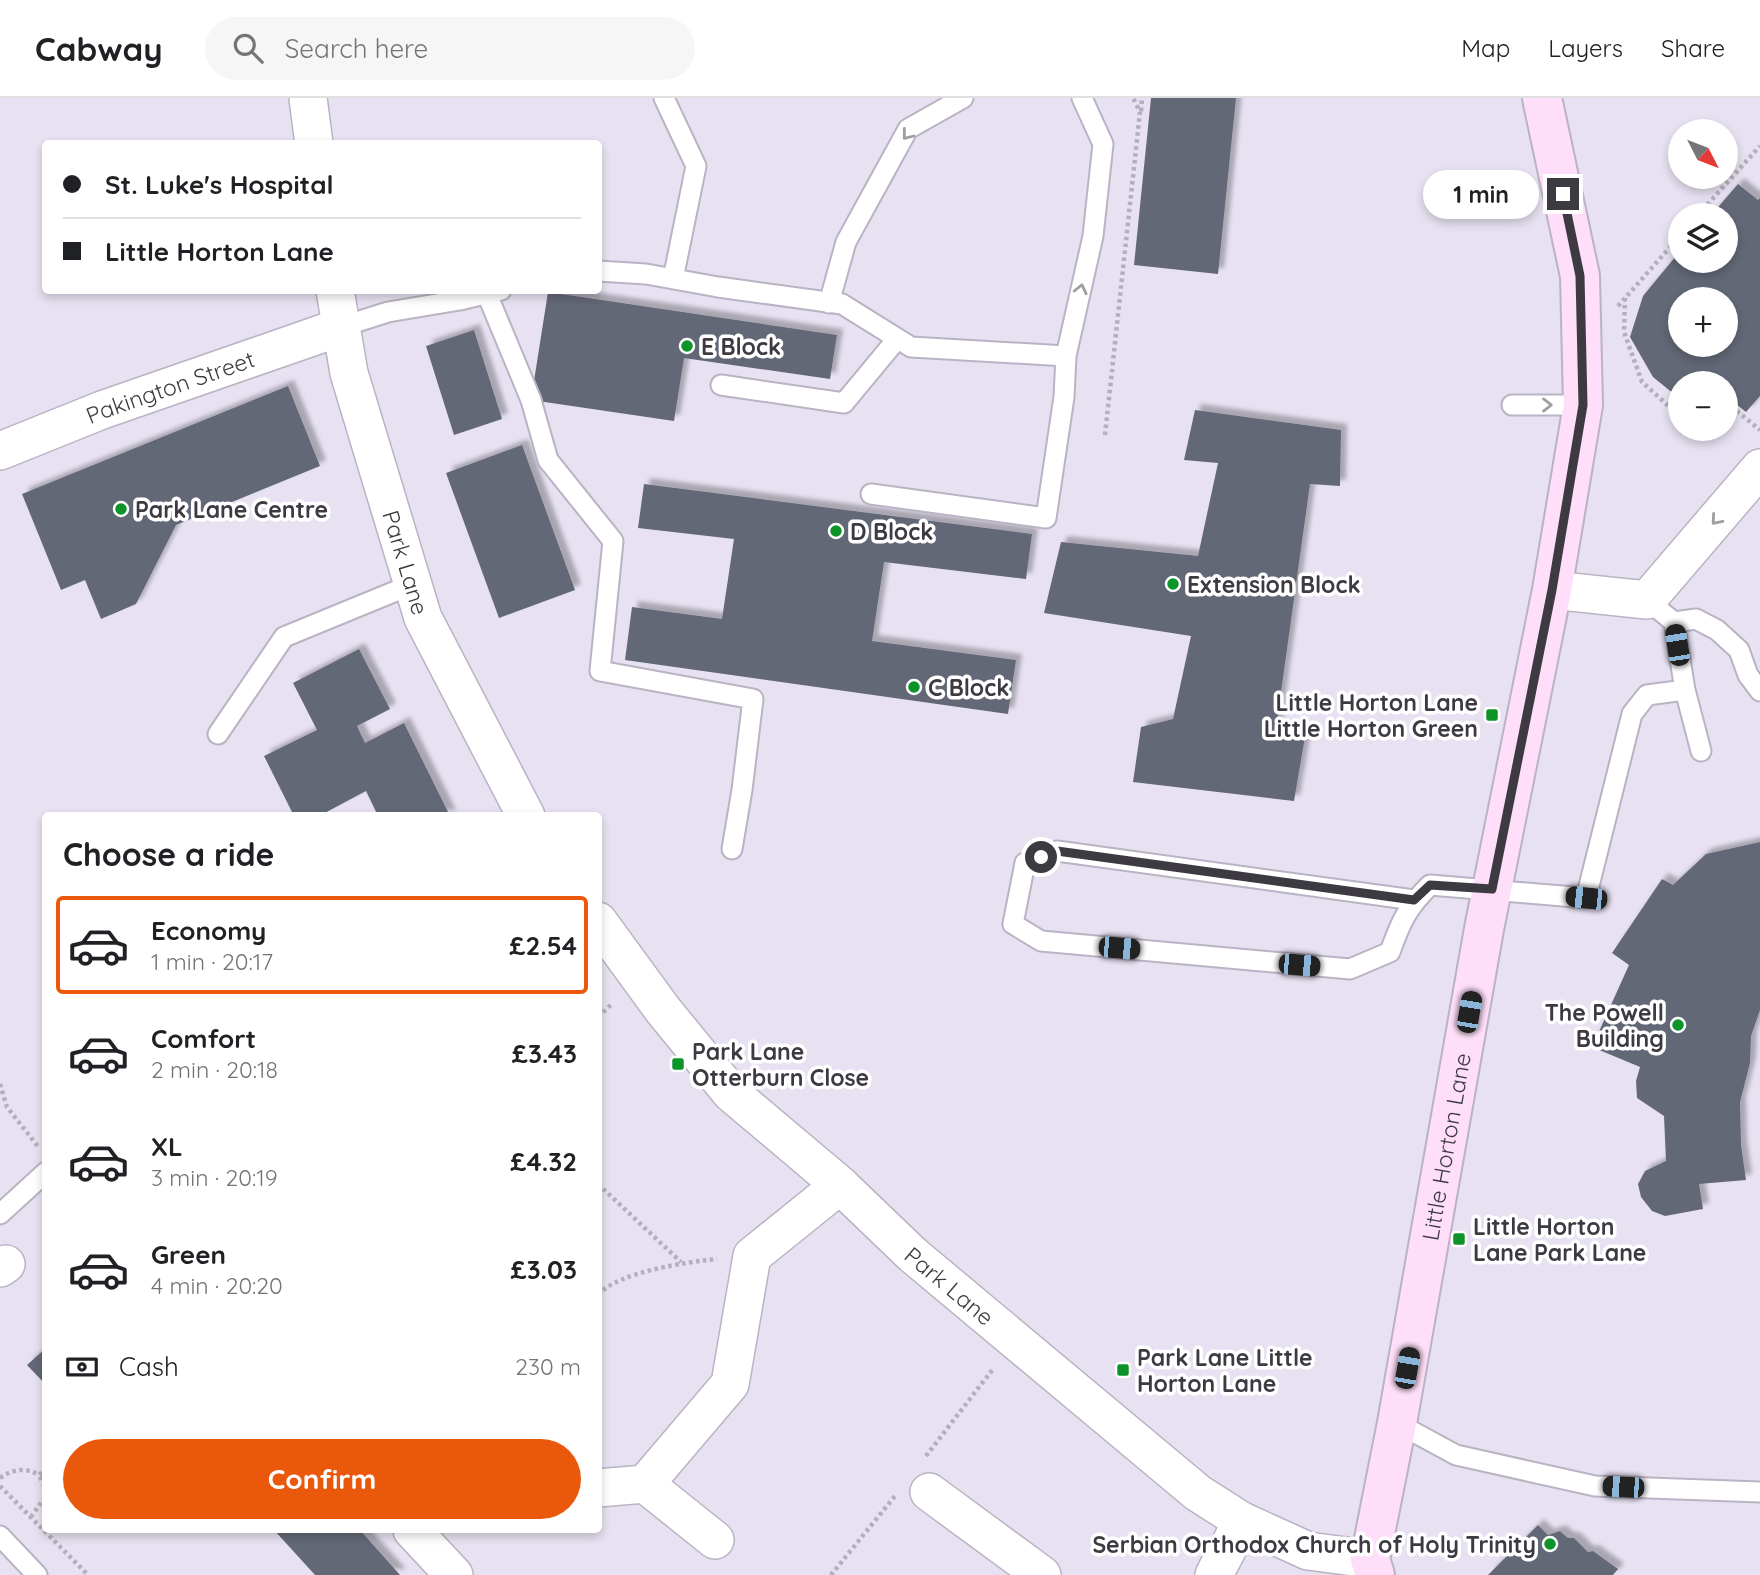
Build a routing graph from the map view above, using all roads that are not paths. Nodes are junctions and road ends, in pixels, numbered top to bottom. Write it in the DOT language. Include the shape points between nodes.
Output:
graph roads {
  1 [pos="308,98"];
  2 [pos="664,98"];
  3 [pos="963,98"];
  4 [pos="1082,98"];
  5 [pos="1542,98"];
  6 [pos="313,140"];
  7 [pos="602,271"];
  8 [pos="673,279"];
  9 [pos="336,294"];
  10 [pos="483,294"];
  11 [pos="495,294"];
  12 [pos="829,303"];
  13 [pos="341,327"];
  14 [pos="897,339"];
  15 [pos="1066,356"];
  16 [pos="721,386"];
  17 [pos="1511,405"];
  18 [pos="1583,405"];
  19 [pos="0,451"];
  20 [pos="1760,468"];
  21 [pos="871,494"];
  22 [pos="413,584"];
  23 [pos="1552,590"];
  24 [pos="1660,611"];
  25 [pos="1685,690"];
  26 [pos="1760,691"];
  27 [pos="218,734"];
  28 [pos="1701,751"];
  29 [pos="524,812"];
  30 [pos="732,849"];
  31 [pos="1492,889"];
  32 [pos="1414,900"];
  33 [pos="602,926"];
  34 [pos="42,1176"];
  35 [pos="839,1185"];
  36 [pos="0,1214"];
  37 [pos="1397,1423"];
  38 [pos="645,1484"];
  39 [pos="602,1488"];
  40 [pos="929,1492"];
  41 [pos="1760,1493"];
  42 [pos="1242,1521"];
  43 [pos="415,1533"];
  44 [pos="0,1536"];
  45 [pos="715,1540"];
  46 [pos="1372,1567"];
  47 [pos="37,1575"];
  48 [pos="454,1575"];
  49 [pos="1042,1575"];
  50 [pos="1214,1575"];
  1 -- 6 [label="street"];
  2 -- 8 [label="lane" via="696,166"];
  3 -- 12 [label="lane, one-way" via="908,129 846,242"];
  15 -- 4 [label="lane, one-way" via="1093,236 1102,144"];
  5 -- 18 [label="street, Little Horton Lane" via="1580,276"];
  7 -- 8 [label="lane"];
  8 -- 12 [label="lane"];
  9 -- 13 [label="street, Park Lane"];
  10 -- 13 [label="lane" via="388,312"];
  11 -- 30 [label="lane" via="548,460 613,541 600,671 753,699"];
  12 -- 14 [label="lane" via="842,304"];
  13 -- 19 [label="street, Pakington Street" via="102,410"];
  13 -- 22 [label="street, Park Lane" via="349,373"];
  14 -- 15 [label="lane" via="911,347"];
  14 -- 16 [label="lane" via="844,403"];
  15 -- 21 [label="lane" via="1046,517"];
  17 -- 18 [label="lane, one-way"];
  18 -- 23 [label="street, Little Horton Lane"];
  20 -- 24 [label="street, one-way"];
  22 -- 27 [label="lane" via="284,637"];
  22 -- 29 [label="street, Park Lane" via="423,618"];
  23 -- 24 [label="street"];
  23 -- 31 [label="street, Little Horton Lane"];
  24 -- 25 [label="lane"];
  24 -- 26 [label="lane" via="1696,619 1717,630 1739,650"];
  25 -- 28 [label="lane"];
  25 -- 31 [label="lane" via="1647,695 1632,714 1586,898"];
  31 -- 32 [label="lane" via="1430,885"];
  31 -- 37 [label="street, Little Horton Lane"];
  32 -- 32 [label="lane" via="1390,951 1350,969 1041,941 1013,924 1024,863 1057,851"];
  33 -- 35 [label="street, Park Lane" via="732,1093"];
  34 -- 36 [label="lane"];
  35 -- 38 [label="street" via="752,1256 730,1384"];
  35 -- 42 [label="street, Park Lane" via="913,1255 1198,1493"];
  37 -- 41 [label="lane" via="1456,1455 1595,1486"];
  37 -- 46 [label="street, Little Horton Lane"];
  38 -- 39 [label="street"];
  38 -- 45 [label="street"];
  40 -- 49 [label="street"];
  42 -- 46 [label="street, Park Lane" via="1308,1551"];
  42 -- 50 [label="street"];
  43 -- 48 [label="street"];
  44 -- 47 [label="lane"];
}
